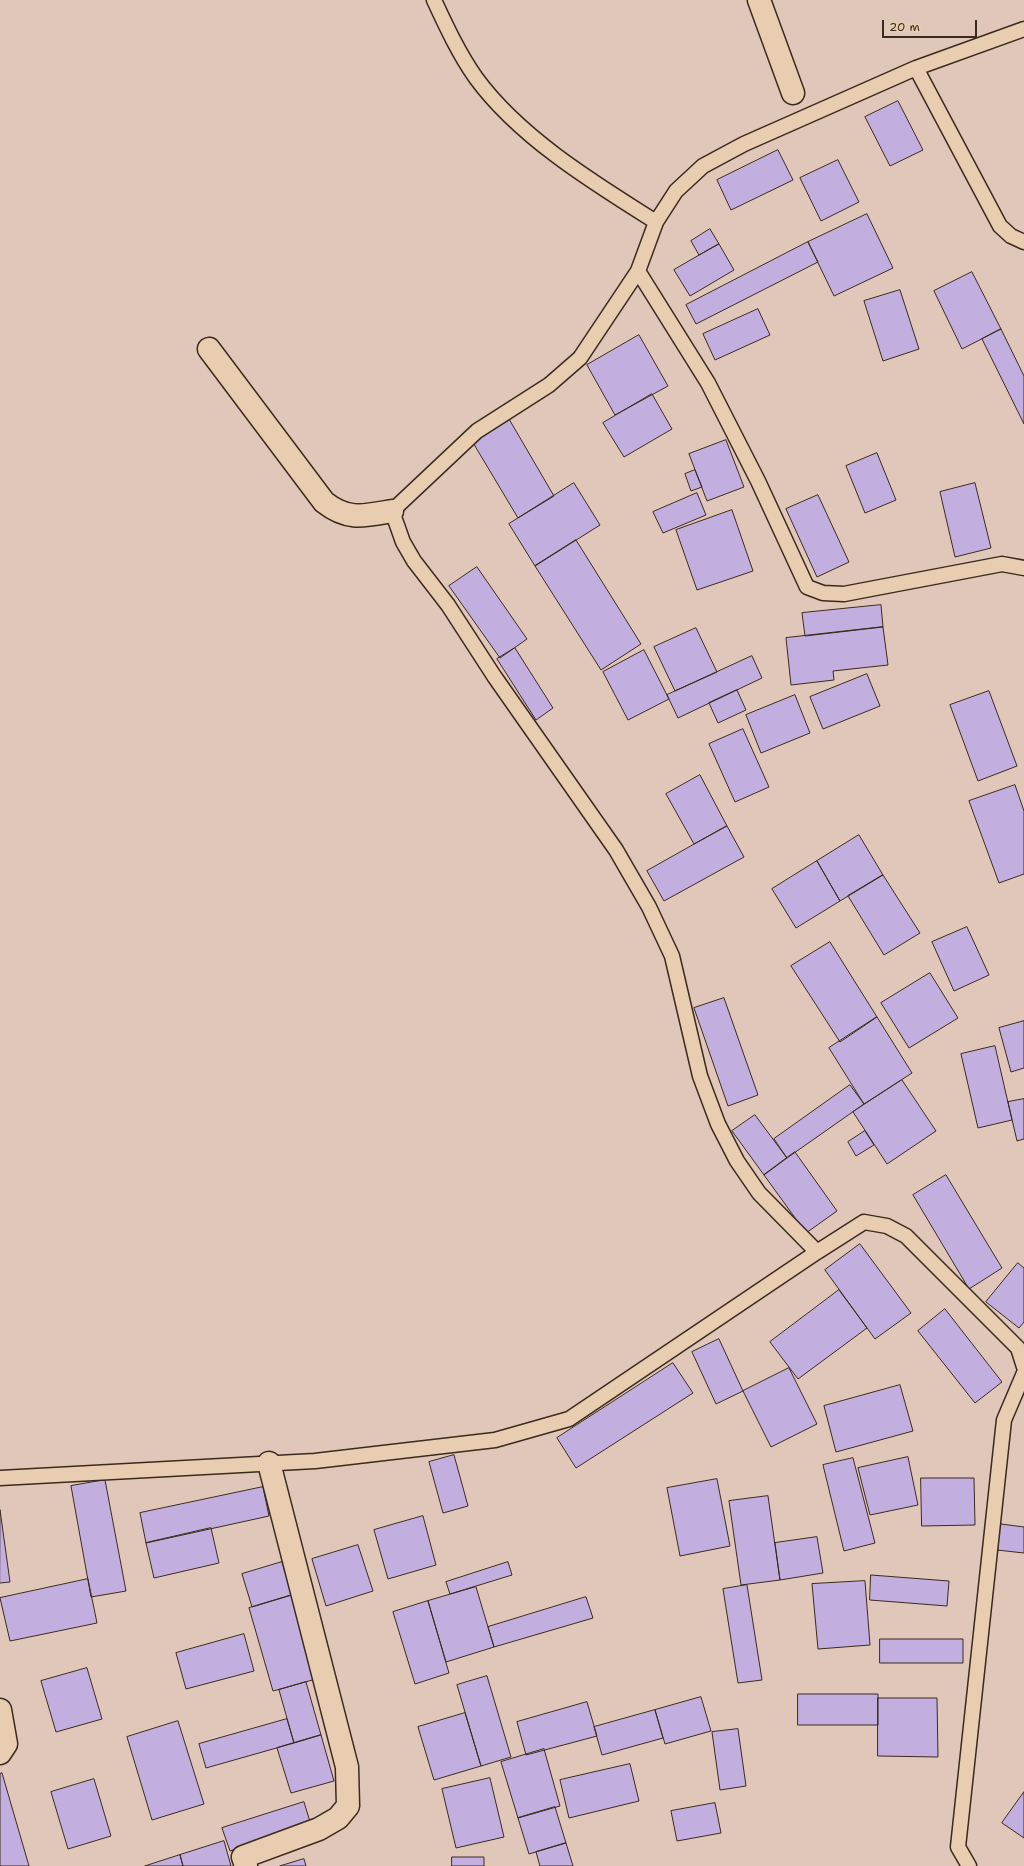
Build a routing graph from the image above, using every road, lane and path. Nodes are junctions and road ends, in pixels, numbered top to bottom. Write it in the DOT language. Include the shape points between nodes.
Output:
graph roads {
  1 [pos="434,0"];
  2 [pos="759,0"];
  3 [pos="1024,29"];
  4 [pos="916,68"];
  5 [pos="793,93"];
  6 [pos="656,222"];
  7 [pos="1024,242"];
  8 [pos="638,271"];
  9 [pos="209,349"];
  10 [pos="392,511"];
  11 [pos="1024,568"];
  12 [pos="817,1252"];
  13 [pos="1024,1367"];
  14 [pos="1024,1373"];
  15 [pos="269,1463"];
  16 [pos="0,1478"];
  17 [pos="0,1710"];
  18 [pos="0,1753"];
  19 [pos="246,1866"];
  20 [pos="969,1866"];
  1 -- 6 [label="lane" via="453,40 476,78 523,128 587,178"];
  2 -- 5 [label="street"];
  3 -- 4 [label="lane"];
  4 -- 6 [label="lane" via="744,144 703,166 676,190"];
  4 -- 7 [label="lane" via="1000,226 1011,236"];
  6 -- 8 [label="lane"];
  8 -- 10 [label="lane" via="580,358 549,386 477,431"];
  8 -- 11 [label="lane" via="712,390 808,587 822,593 844,594 1002,564"];
  9 -- 10 [label="street" via="324,502 347,515"];
  10 -- 12 [label="lane" via="402,542 410,555 448,605 494,676 616,850 649,907 672,956 700,1076 718,1124 737,1161 759,1192"];
  12 -- 13 [label="lane" via="864,1222 887,1226 906,1236 1018,1348"];
  12 -- 15 [label="lane" via="569,1419 494,1440 315,1461"];
  14 -- 20 [label="lane" via="1004,1420 958,1846"];
  15 -- 16 [label="lane"];
  15 -- 19 [label="street" via="347,1767 348,1806 338,1818 319,1829 243,1857"];
  17 -- 18 [label="street" via="6,1744"];
}
